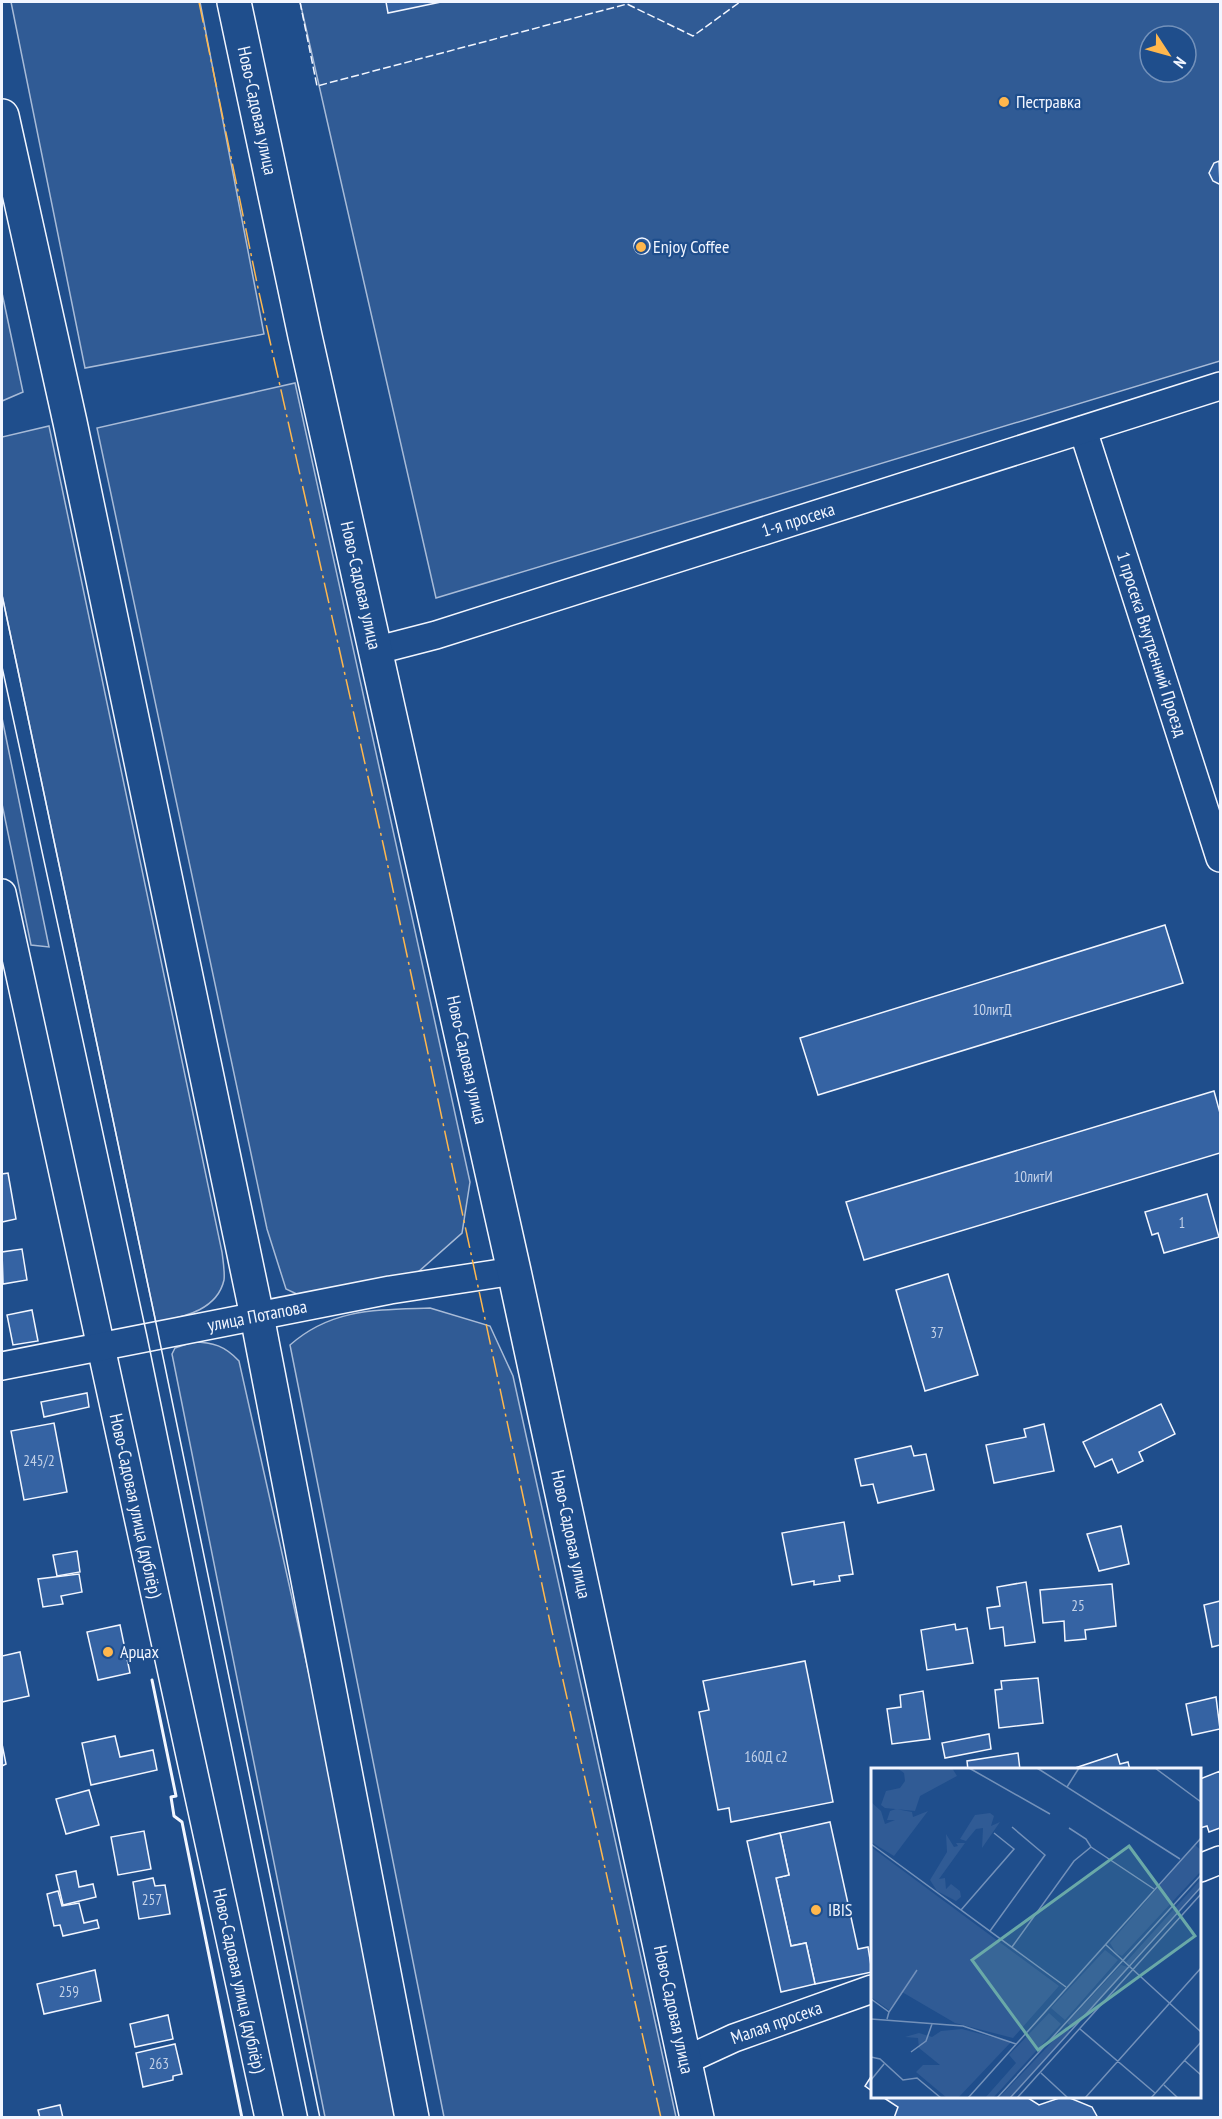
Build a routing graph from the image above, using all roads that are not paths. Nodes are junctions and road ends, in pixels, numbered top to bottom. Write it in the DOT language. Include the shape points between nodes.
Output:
graph roads {
  1 [pos="234,2"];
  2 [pos="2,116"];
  3 [pos="1221,386"];
  4 [pos="1083,429"];
  5 [pos="374,651"];
  6 [pos="1221,858"];
  7 [pos="2,892"];
  8 [pos="514,1271"];
  9 [pos="256,1316"];
  10 [pos="100,1345"];
  11 [pos="2,1366"];
  12 [pos="1221,1860"];
  13 [pos="1201,1868"];
  14 [pos="871,1990"];
  15 [pos="684,2061"];
  16 [pos="269,2118"];
  17 [pos="412,2118"];
  18 [pos="697,2118"];
  1 -- 5 [label="main road, Ново-Садовая улица"];
  2 -- 9 [label="main road" via="70,422"];
  3 -- 4 [label="street, 1-я просека"];
  4 -- 5 [label="street, 1-я просека" via="436,635"];
  4 -- 6 [label="street, 1 просека Внутренний Проезд"];
  5 -- 8 [label="main road, Ново-Садовая улица"];
  7 -- 10 [label="street, Ново-Садовая улица (дублёр)"];
  8 -- 9 [label="street, улица Потапова"];
  8 -- 15 [label="main road, Ново-Садовая улица"];
  9 -- 10 [label="street, улица Потапова"];
  9 -- 17 [label="main road"];
  10 -- 11 [label="street, улица Потапова"];
  10 -- 16 [label="street, Ново-Садовая улица (дублёр)"];
  12 -- 13 [label="street"];
  14 -- 15 [label="street, Малая просека" via="734,2038"];
  15 -- 18 [label="main road, Ново-Садовая улица"];
}
